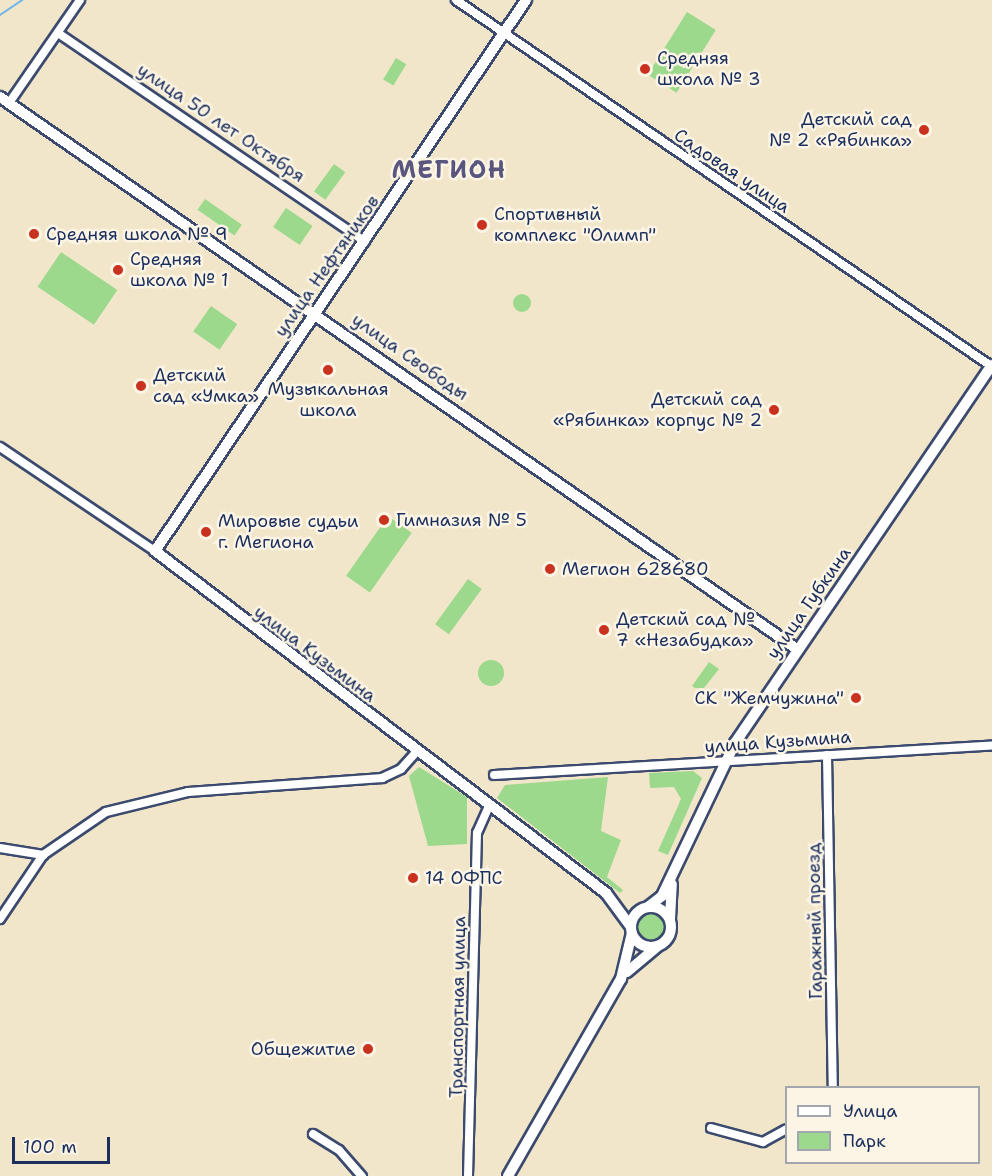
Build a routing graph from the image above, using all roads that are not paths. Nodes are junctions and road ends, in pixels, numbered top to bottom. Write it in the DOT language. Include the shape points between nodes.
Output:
graph roads {
  1 [pos="80,0"];
  2 [pos="456,0"];
  3 [pos="526,0"];
  4 [pos="58,33"];
  5 [pos="504,34"];
  6 [pos="5,100"];
  7 [pos="365,242"];
  8 [pos="316,312"];
  9 [pos="992,366"];
  10 [pos="0,447"];
  11 [pos="155,551"];
  12 [pos="798,649"];
  13 [pos="992,745"];
  14 [pos="417,751"];
  15 [pos="827,755"];
  16 [pos="724,762"];
  17 [pos="494,775"];
  18 [pos="489,806"];
  19 [pos="0,848"];
  20 [pos="43,855"];
  21 [pos="675,872"];
  22 [pos="606,894"];
  23 [pos="646,908"];
  24 [pos="0,919"];
  25 [pos="670,922"];
  26 [pos="631,930"];
  27 [pos="662,944"];
  28 [pos="621,978"];
  29 [pos="833,1086"];
  30 [pos="711,1128"];
  31 [pos="785,1130"];
  32 [pos="313,1134"];
  33 [pos="363,1176"];
  34 [pos="468,1176"];
  35 [pos="508,1176"];
  1 -- 4 [label="street"];
  2 -- 5 [label="street, Садовая улица"];
  3 -- 5 [label="main road, улица Нефтяников"];
  4 -- 6 [label="street"];
  4 -- 7 [label="street, улица 50 лет Октября"];
  5 -- 7 [label="main road, улица Нефтяников"];
  5 -- 9 [label="street, Садовая улица"];
  6 -- 8 [label="main road, улица Свободы"];
  7 -- 8 [label="main road, улица Нефтяников"];
  8 -- 11 [label="main road, улица Нефтяников"];
  8 -- 12 [label="main road, улица Свободы"];
  9 -- 12 [label="main road, улица Губкина"];
  10 -- 11 [label="street, улица Кузьмина"];
  11 -- 14 [label="main road, улица Кузьмина"];
  12 -- 16 [label="main road, улица Губкина"];
  13 -- 15 [label="street, улица Кузьмина"];
  14 -- 18 [label="main road, улица Кузьмина"];
  14 -- 20 [label="street" via="401,769 382,778 200,791 126,805 90,819"];
  15 -- 16 [label="street, улица Кузьмина"];
  15 -- 29 [label="street, Гаражный проезд"];
  16 -- 17 [label="street, улица Кузьмина"];
  16 -- 21 [label="main road, улица Губкина"];
  18 -- 22 [label="main road, улица Кузьмина"];
  18 -- 34 [label="street, Транспортная улица" via="477,834 474,1126"];
  19 -- 20 [label="street"];
  20 -- 24 [label="street"];
  21 -- 23 [label="main road" via="662,896"];
  21 -- 25 [label="main road"];
  22 -- 23 [label="main road"];
  22 -- 26 [label="main road"];
  23 -- 25 [label="main road" via="662,910"];
  23 -- 26 [label="main road"];
  25 -- 27 [label="main road"];
  26 -- 27 [label="main road" via="646,946"];
  26 -- 28 [label="main road"];
  27 -- 28 [label="main road"];
  28 -- 35 [label="main road"];
  30 -- 31 [label="street" via="763,1142"];
  32 -- 33 [label="street" via="339,1150"];
}
